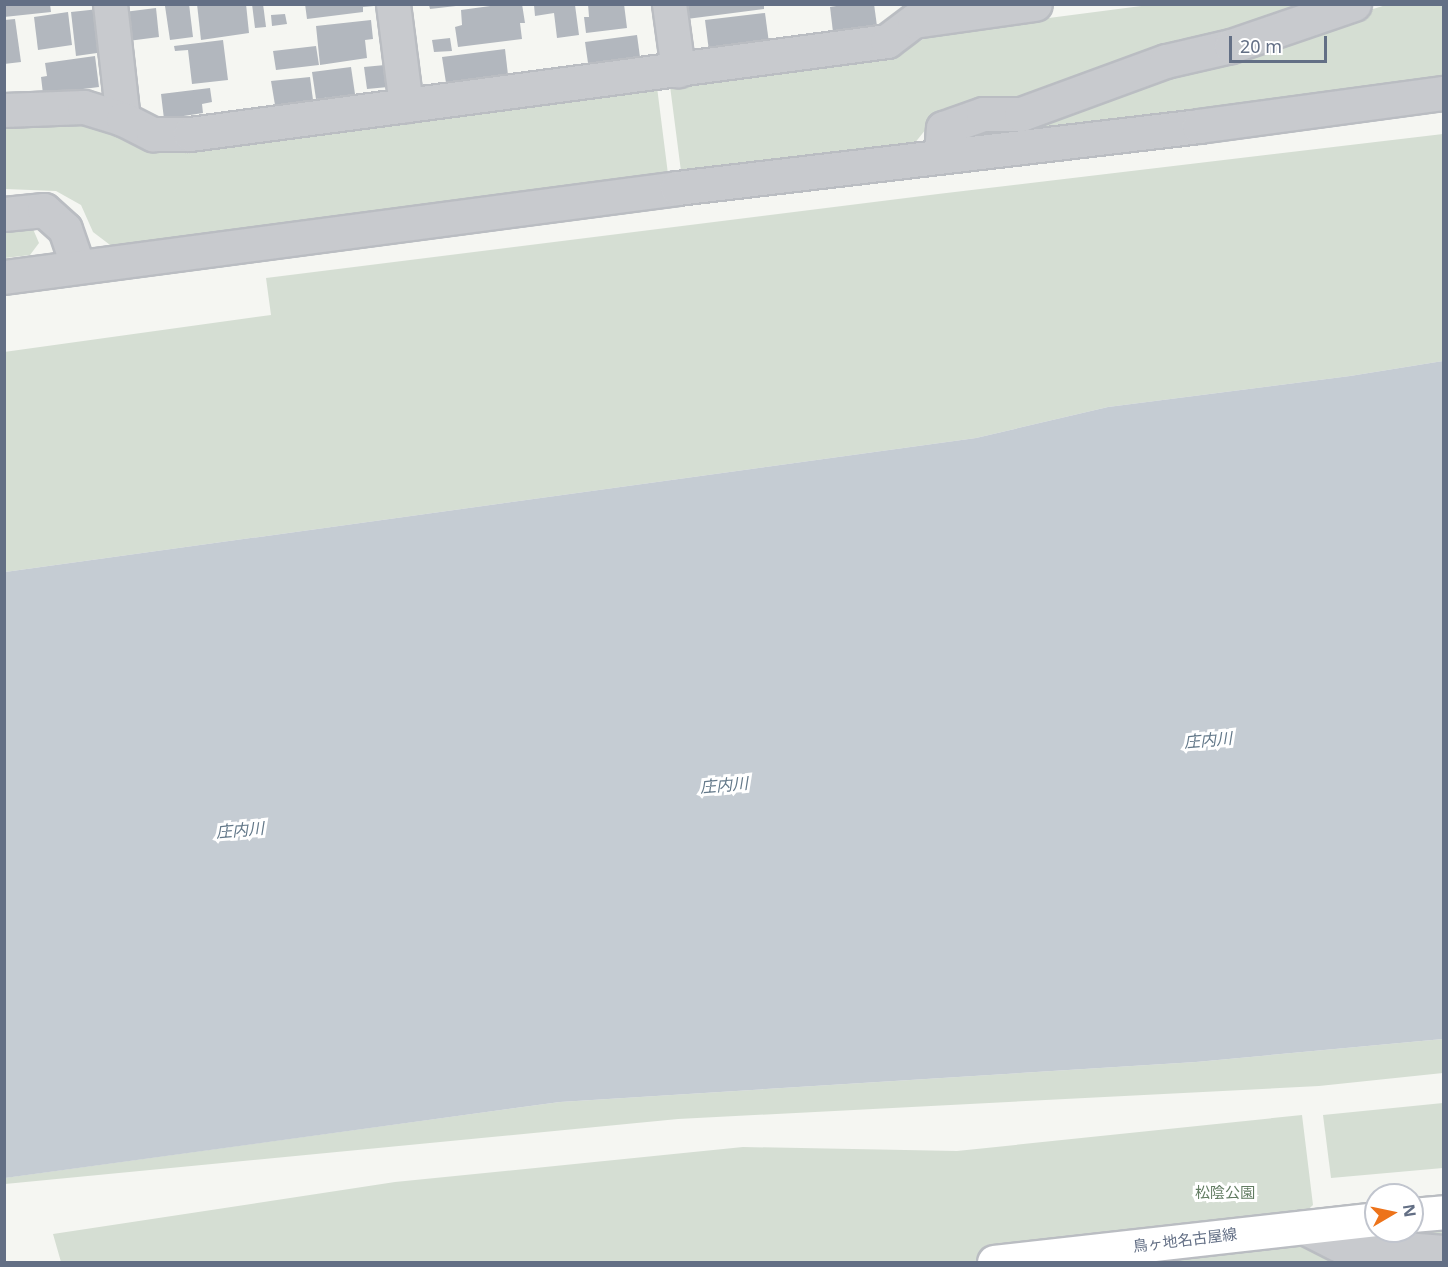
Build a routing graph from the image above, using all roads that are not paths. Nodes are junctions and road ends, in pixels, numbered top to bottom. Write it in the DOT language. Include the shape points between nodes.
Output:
graph roads {
  1 [pos="110,4"];
  2 [pos="393,4"];
  3 [pos="669,4"];
  4 [pos="1035,4"];
  5 [pos="1354,4"];
  6 [pos="962,9"];
  7 [pos="678,70"];
  8 [pos="1443,93"];
  9 [pos="406,105"];
  10 [pos="4,110"];
  11 [pos="123,119"];
  12 [pos="941,155"];
  13 [pos="4,214"];
  14 [pos="78,266"];
  15 [pos="4,277"];
  16 [pos="1443,1212"];
  17 [pos="1424,1214"];
  18 [pos="1364,1220"];
  19 [pos="1304,1227"];
  20 [pos="1443,1252"];
  21 [pos="994,1263"];
  1 -- 11 [label="street"];
  2 -- 9 [label="street"];
  3 -- 7 [label="street"];
  4 -- 6 [label="street"];
  5 -- 12 [label="street" via="1231,46 1166,61 1022,114 983,114 943,128"];
  6 -- 7 [label="street" via="914,21 887,41"];
  7 -- 9 [label="street"];
  8 -- 12 [label="street"];
  9 -- 11 [label="street" via="190,134 153,134"];
  10 -- 11 [label="street" via="84,107"];
  12 -- 14 [label="street"];
  13 -- 14 [label="street" via="44,210 65,229"];
  14 -- 15 [label="street"];
  16 -- 17 [label="main road"];
  18 -- 19 [label="main road, 鳥ヶ地名古屋線"];
  19 -- 20 [label="street" via="1338,1245"];
  19 -- 21 [label="main road, 鳥ヶ地名古屋線"];
}
